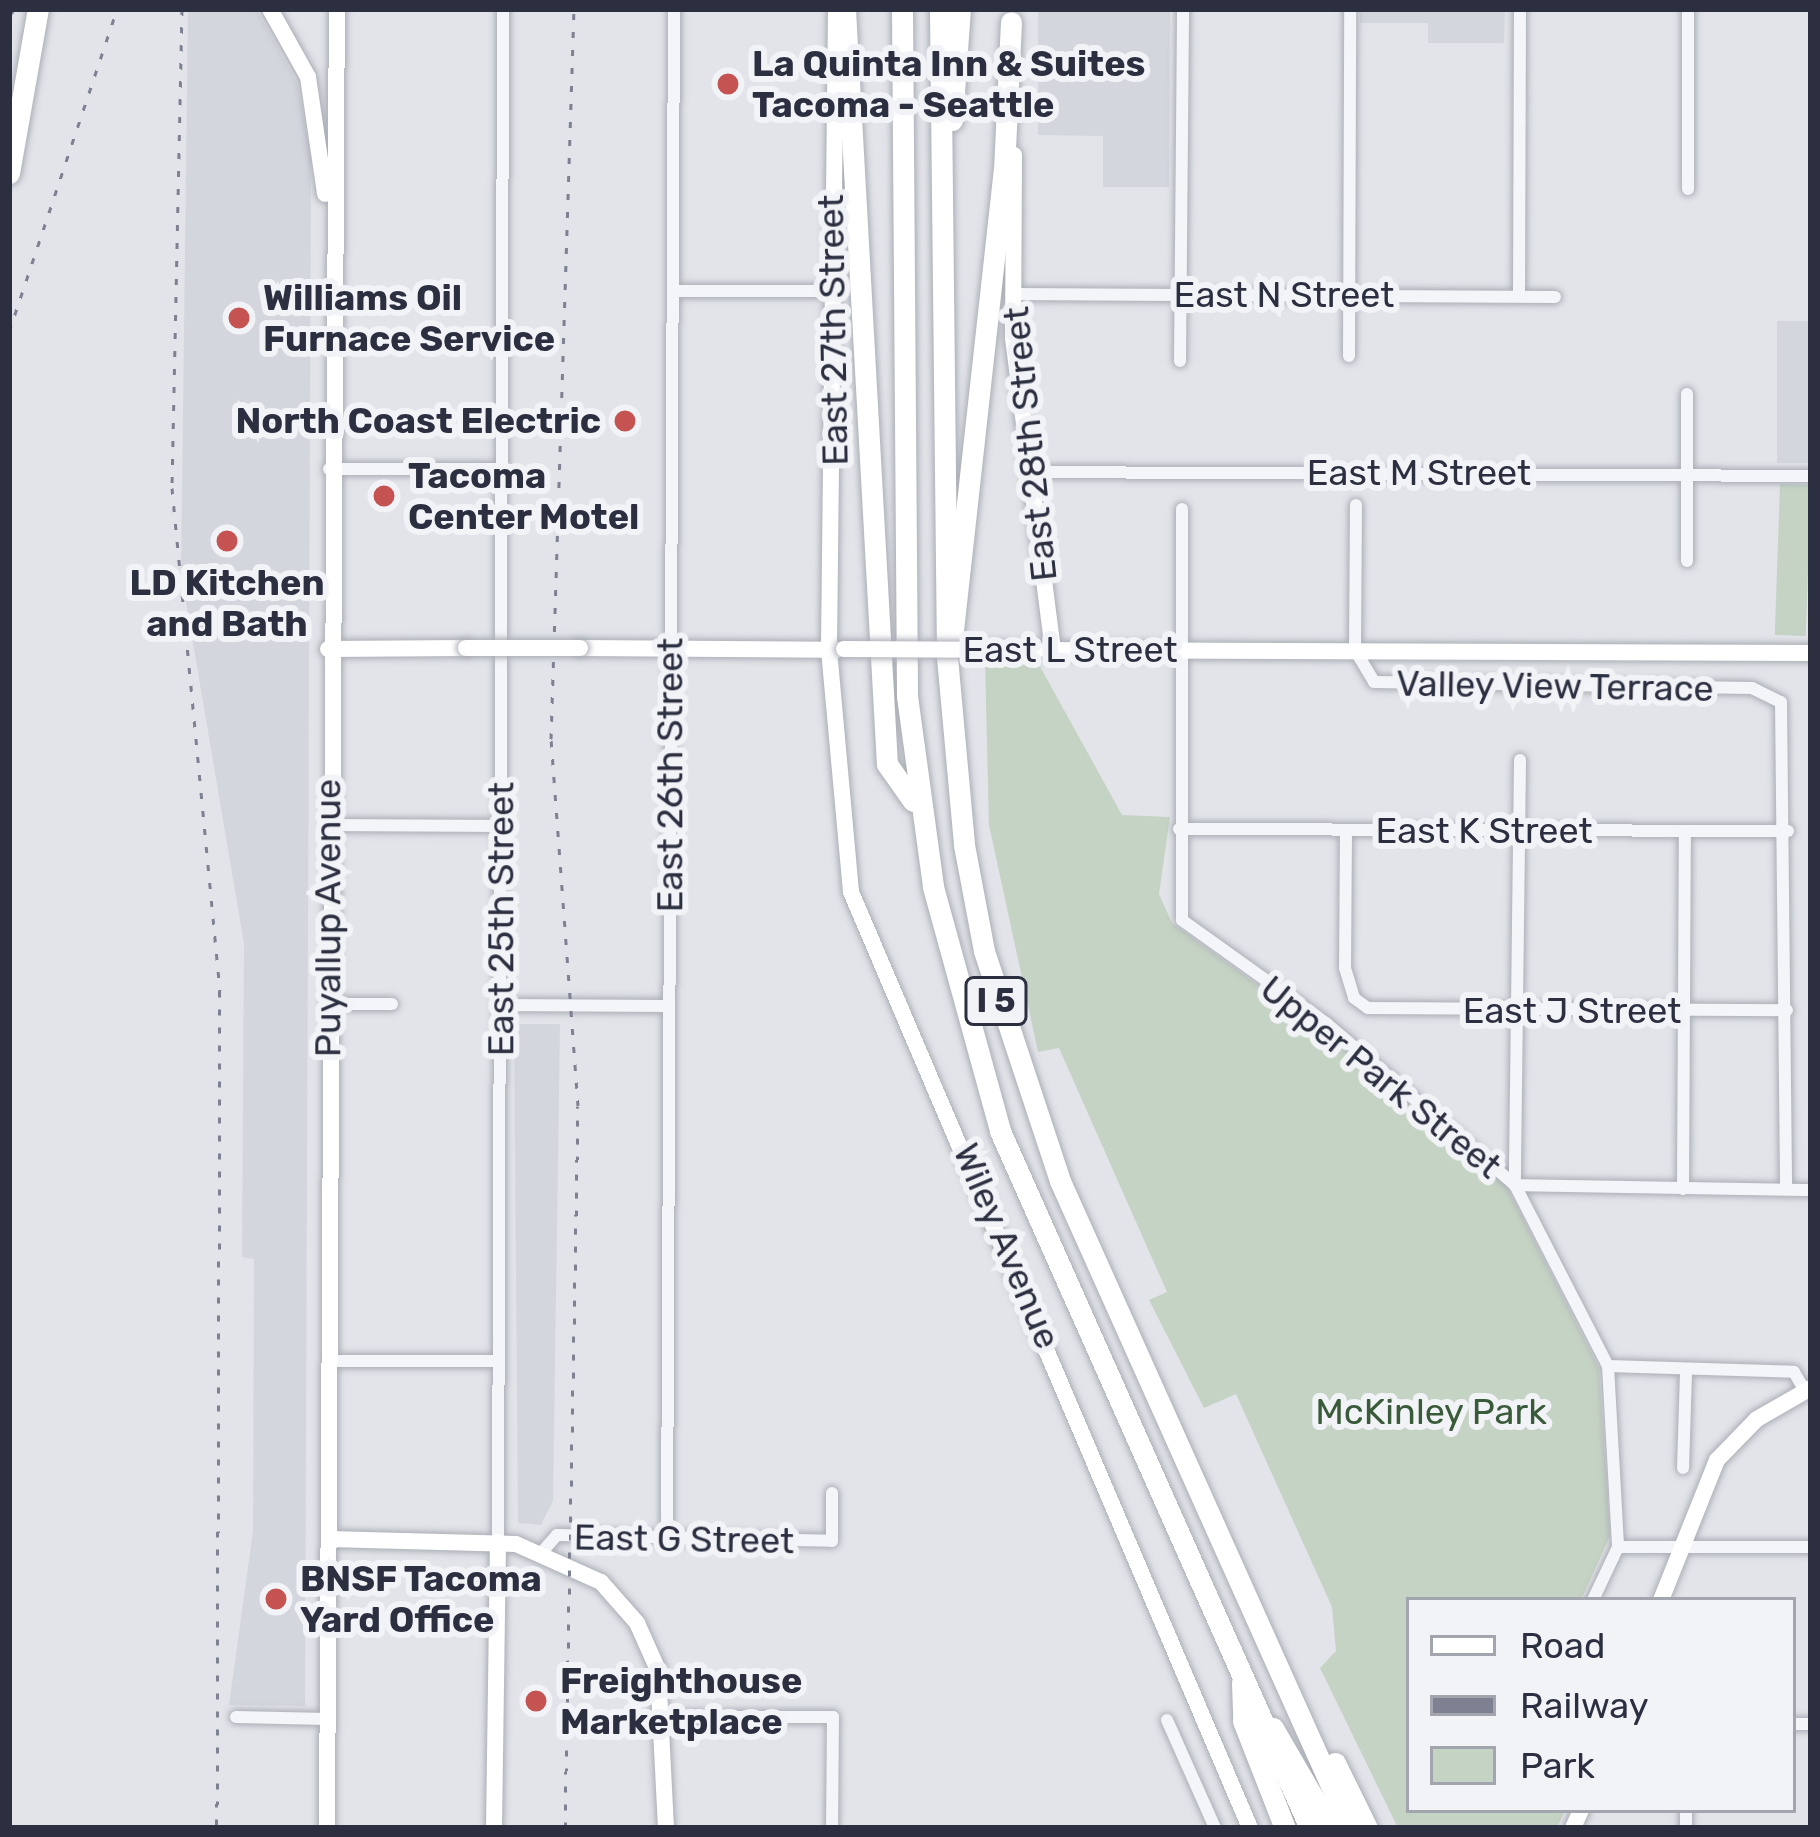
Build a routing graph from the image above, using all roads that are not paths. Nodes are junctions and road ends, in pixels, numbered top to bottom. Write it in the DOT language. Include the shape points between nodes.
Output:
graph roads {
  1 [pos="38,9"];
  2 [pos="270,9"];
  3 [pos="337,9"];
  4 [pos="503,9"];
  5 [pos="674,9"];
  6 [pos="841,9"];
  7 [pos="902,9"];
  8 [pos="940,9"];
  9 [pos="960,9"];
  10 [pos="1183,9"];
  11 [pos="1350,9"];
  12 [pos="1520,9"];
  13 [pos="1688,9"];
  14 [pos="1011,22"];
  15 [pos="944,167"];
  16 [pos="9,173"];
  17 [pos="1688,189"];
  18 [pos="331,236"];
  19 [pos="673,291"];
  20 [pos="837,291"];
  21 [pos="1013,294"];
  22 [pos="1180,295"];
  23 [pos="1349,296"];
  24 [pos="1519,296"];
  25 [pos="1555,297"];
  26 [pos="1348,356"];
  27 [pos="1180,361"];
  28 [pos="1687,394"];
  29 [pos="328,469"];
  30 [pos="502,469"];
  31 [pos="1027,472"];
  32 [pos="1687,474"];
  33 [pos="1811,476"];
  34 [pos="1356,505"];
  35 [pos="1182,509"];
  36 [pos="1687,561"];
  37 [pos="671,648"];
  38 [pos="328,649"];
  39 [pos="836,650"];
  40 [pos="1045,650"];
  41 [pos="1355,650"];
  42 [pos="1179,651"];
  43 [pos="1811,652"];
  44 [pos="947,657"];
  45 [pos="1520,760"];
  46 [pos="917,806"];
  47 [pos="327,825"];
  48 [pos="501,826"];
  49 [pos="1179,829"];
  50 [pos="1346,830"];
  51 [pos="1685,831"];
  52 [pos="1788,831"];
  53 [pos="1517,832"];
  54 [pos="327,1004"];
  55 [pos="392,1004"];
  56 [pos="500,1005"];
  57 [pos="668,1006"];
  58 [pos="1787,1010"];
  59 [pos="1515,1011"];
  60 [pos="1685,1012"];
  61 [pos="1515,1185"];
  62 [pos="1683,1189"];
  63 [pos="1786,1189"];
  64 [pos="1811,1190"];
  65 [pos="1122,1326"];
  66 [pos="330,1361"];
  67 [pos="499,1361"];
  68 [pos="1608,1366"];
  69 [pos="1686,1370"];
  70 [pos="1808,1389"];
  71 [pos="1683,1468"];
  72 [pos="832,1493"];
  73 [pos="329,1539"];
  74 [pos="667,1541"];
  75 [pos="498,1542"];
  76 [pos="1618,1547"];
  77 [pos="1678,1547"];
  78 [pos="1811,1547"];
  79 [pos="543,1551"];
  80 [pos="1594,1597"];
  81 [pos="1662,1597"];
  82 [pos="1242,1671"];
  83 [pos="236,1717"];
  84 [pos="667,1717"];
  85 [pos="327,1719"];
  86 [pos="1167,1720"];
  87 [pos="1264,1720"];
  88 [pos="327,1828"];
  89 [pos="494,1828"];
  90 [pos="666,1828"];
  91 [pos="832,1828"];
  92 [pos="1215,1828"];
  93 [pos="1250,1828"];
  94 [pos="1286,1828"];
  95 [pos="1310,1828"];
  96 [pos="1330,1828"];
  97 [pos="1349,1828"];
  98 [pos="1367,1828"];
  1 -- 16 [label="highway"];
  2 -- 18 [label="street" via="310,83"];
  3 -- 18 [label="street, Puyallup Avenue"];
  4 -- 30 [label="street, East 25th Street"];
  5 -- 19 [label="street, East 26th Street"];
  6 -- 20 [label="street, East 27th Street"];
  6 -- 46 [label="highway" via="886,764"];
  7 -- 46 [label="highway, I 5" via="907,696"];
  8 -- 15 [label="highway, I 5"];
  9 -- 15 [label="highway"];
  10 -- 22 [label="street"];
  11 -- 23 [label="street"];
  12 -- 24 [label="street"];
  13 -- 17 [label="street"];
  14 -- 21 [label="street, East 28th Street"];
  14 -- 44 [label="highway" via="963,604"];
  15 -- 44 [label="highway, I 5"];
  18 -- 29 [label="street, Puyallup Avenue"];
  19 -- 20 [label="street"];
  19 -- 37 [label="street, East 26th Street"];
  20 -- 39 [label="street, East 27th Street"];
  21 -- 22 [label="street, East N Street"];
  21 -- 31 [label="street, East 28th Street"];
  22 -- 23 [label="street, East N Street"];
  22 -- 27 [label="street"];
  23 -- 24 [label="street, East N Street"];
  23 -- 26 [label="street"];
  24 -- 25 [label="street, East N Street"];
  28 -- 32 [label="street"];
  29 -- 30 [label="street"];
  29 -- 38 [label="street, Puyallup Avenue"];
  30 -- 48 [label="street, East 25th Street"];
  31 -- 32 [label="street, East M Street"];
  31 -- 40 [label="street, East 28th Street"];
  32 -- 33 [label="street, East M Street"];
  32 -- 36 [label="street"];
  34 -- 41 [label="street"];
  35 -- 42 [label="street"];
  37 -- 38 [label="street, East L Street, bridge"];
  37 -- 39 [label="street, East L Street"];
  37 -- 57 [label="street, East 26th Street"];
  38 -- 47 [label="street, Puyallup Avenue"];
  39 -- 40 [label="street, East L Street, bridge"];
  39 -- 93 [label="street, Wiley Avenue" via="850,892"];
  40 -- 42 [label="street, East L Street"];
  41 -- 42 [label="street, East L Street"];
  41 -- 43 [label="street, East L Street"];
  41 -- 52 [label="street, Valley View Terrace" via="1369,678 1391,687 1774,695 1787,717"];
  42 -- 49 [label="street"];
  44 -- 65 [label="highway, I 5" via="964,845 1001,1021"];
  45 -- 53 [label="street"];
  46 -- 82 [label="highway, I 5" via="1000,1131"];
  47 -- 48 [label="street"];
  47 -- 54 [label="street, Puyallup Avenue"];
  48 -- 56 [label="street, East 25th Street"];
  49 -- 50 [label="street, East K Street"];
  49 -- 61 [label="street, Upper Park Street" via="1181,920 1327,1024"];
  50 -- 53 [label="street, East K Street"];
  50 -- 59 [label="street, East J Street" via="1345,968 1359,1003"];
  51 -- 52 [label="street, East K Street"];
  51 -- 53 [label="street, East K Street"];
  51 -- 60 [label="street"];
  52 -- 58 [label="street"];
  53 -- 59 [label="street"];
  54 -- 55 [label="street"];
  54 -- 66 [label="street, Puyallup Avenue"];
  56 -- 57 [label="street"];
  56 -- 67 [label="street, East 25th Street"];
  57 -- 74 [label="street, East 26th Street"];
  58 -- 60 [label="street, East J Street"];
  58 -- 63 [label="street"];
  59 -- 60 [label="street, East J Street"];
  59 -- 61 [label="street"];
  60 -- 62 [label="street"];
  61 -- 62 [label="street"];
  61 -- 68 [label="street, Upper Park Street"];
  62 -- 63 [label="street"];
  63 -- 64 [label="street"];
  65 -- 97 [label="highway, I 5"];
  65 -- 98 [label="highway, I 5"];
  66 -- 67 [label="street"];
  66 -- 73 [label="street, Puyallup Avenue"];
  67 -- 75 [label="street, East 25th Street"];
  68 -- 69 [label="street"];
  68 -- 76 [label="street, Upper Park Street"];
  69 -- 70 [label="street" via="1794,1372"];
  69 -- 71 [label="street"];
  70 -- 77 [label="street" via="1729,1444"];
  72 -- 74 [label="street, East G Street" via="832,1541"];
  73 -- 75 [label="street"];
  73 -- 85 [label="street, Puyallup Avenue"];
  74 -- 79 [label="street, East G Street" via="557,1535"];
  75 -- 79 [label="street"];
  75 -- 89 [label="street, East 25th Street"];
  76 -- 77 [label="street"];
  76 -- 80 [label="street, Upper Park Street"];
  77 -- 78 [label="street"];
  77 -- 81 [label="street"];
  79 -- 84 [label="street" via="580,1568 627,1609 658,1670"];
  82 -- 87 [label="highway, I 5"];
  82 -- 94 [label="highway" via="1243,1721"];
  83 -- 85 [label="street"];
  84 -- 90 [label="street"];
  84 -- 91 [label="street" via="833,1717"];
  85 -- 88 [label="street, Puyallup Avenue"];
  86 -- 92 [label="street"];
  87 -- 95 [label="highway, I 5"];
  87 -- 96 [label="highway, I 5" via="1289,1742"];
}
